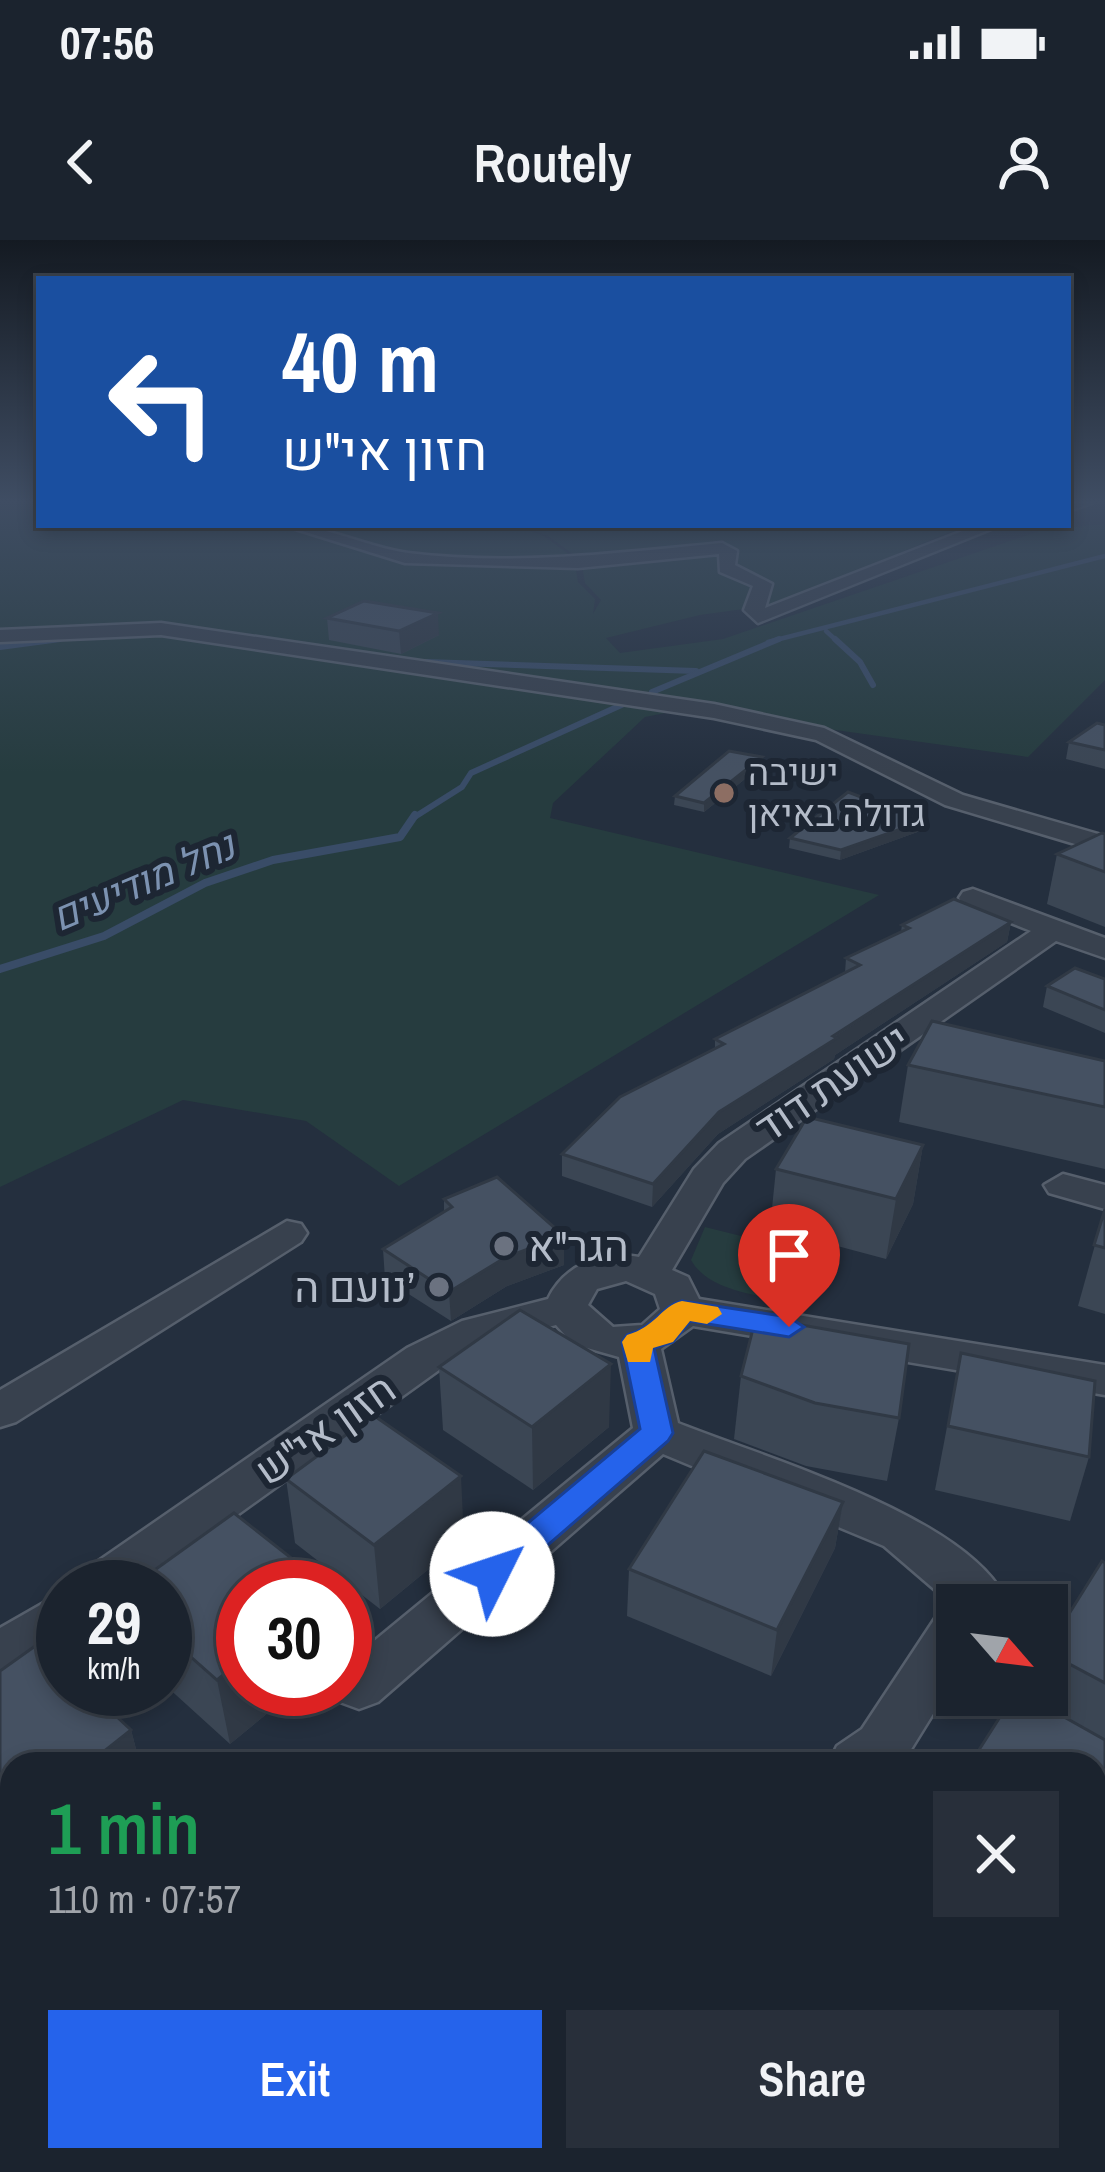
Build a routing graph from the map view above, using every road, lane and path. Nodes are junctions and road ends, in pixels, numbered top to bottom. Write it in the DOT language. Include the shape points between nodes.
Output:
graph roads {
  1 [pos="760,593"];
  2 [pos="819,593"];
  3 [pos="0,636"];
  4 [pos="1105,845"];
  5 [pos="973,898"];
  6 [pos="1052,930"];
  7 [pos="1105,949"];
  8 [pos="897,1038"];
  9 [pos="935,1047"];
  10 [pos="1063,1185"];
  11 [pos="1105,1197"];
  12 [pos="287,1233"];
  13 [pos="650,1272"];
  14 [pos="568,1308"];
  15 [pos="682,1310"];
  16 [pos="638,1342"];
  17 [pos="1105,1380"];
  18 [pos="0,1411"];
  19 [pos="657,1433"];
  20 [pos="137,1560"];
  21 [pos="964,1584"];
  22 [pos="36,1631"];
  23 [pos="0,1657"];
  24 [pos="936,1662"];
  25 [pos="372,1675"];
  26 [pos="875,1752"];
  1 -- 2 [label="street" via="758,617"];
  3 -- 4 [label="street" via="160,629 714,711 824,735 954,800"];
  5 -- 6 [label="street"];
  6 -- 7 [label="street"];
  6 -- 8 [label="street, ישועת דוד"];
  8 -- 9 [label="street"];
  8 -- 13 [label="street, ישועת דוד" via="732,1151 707,1177"];
  10 -- 11 [label="street"];
  12 -- 18 [label="street"];
  13 -- 14 [label="street" via="587,1276 570,1292"];
  13 -- 15 [label="street" via="673,1286"];
  14 -- 16 [label="street" via="595,1337"];
  14 -- 20 [label="street, חזון אי\"ש" via="477,1331 424,1359"];
  15 -- 16 [label="street" via="662,1335"];
  15 -- 17 [label="street"];
  16 -- 19 [label="street"];
  19 -- 21 [label="street" via="902,1533"];
  19 -- 25 [label="street"];
  22 -- 23 [label="street"];
  24 -- 26 [label="street"];
}
